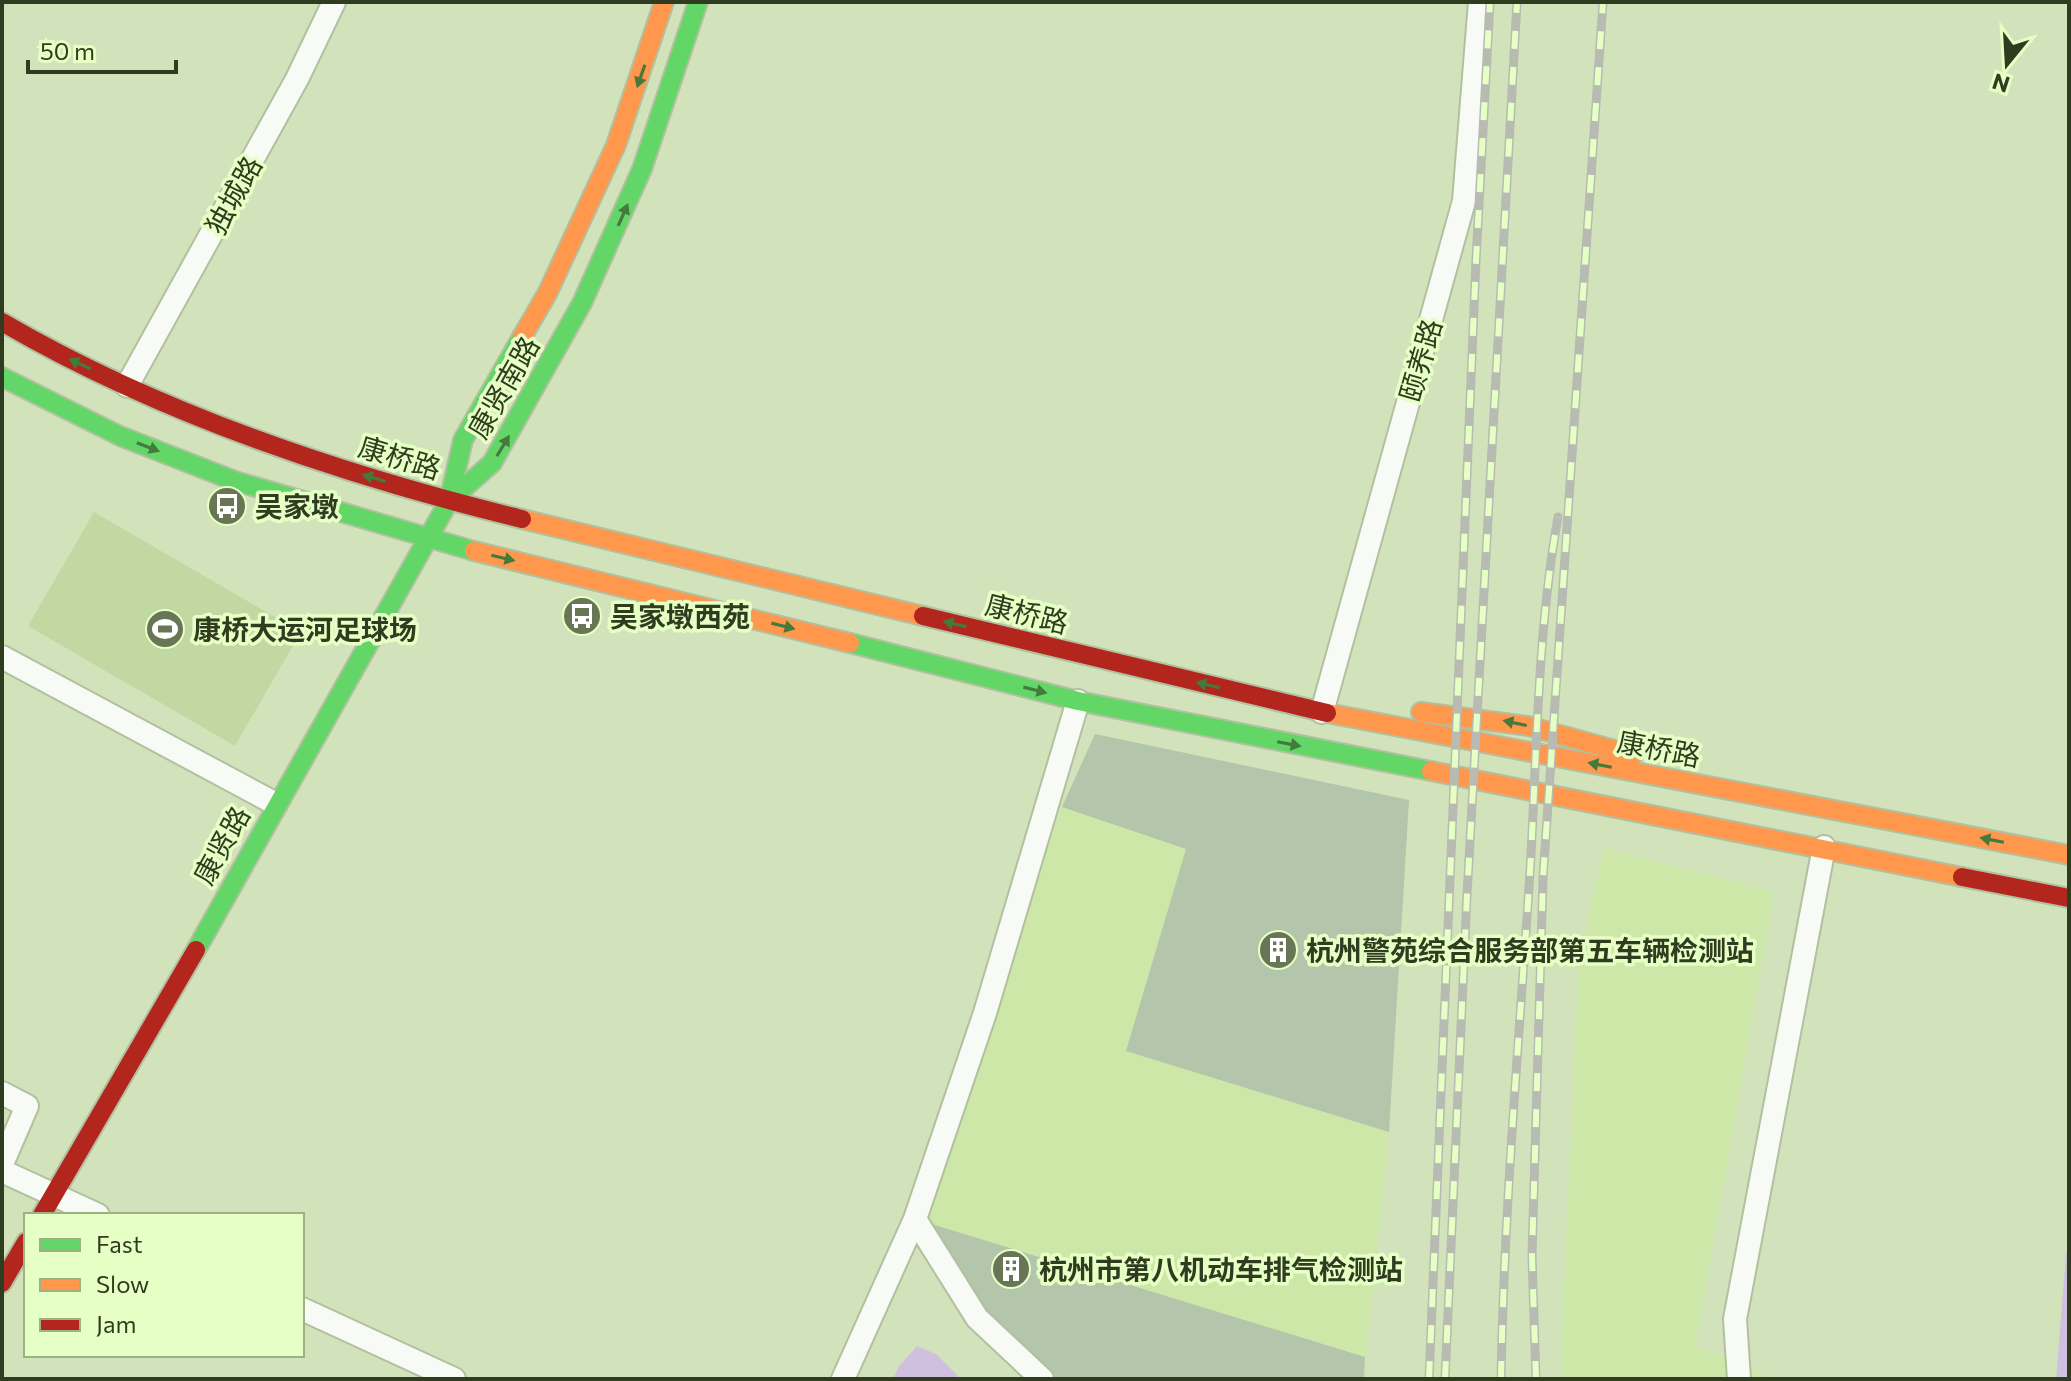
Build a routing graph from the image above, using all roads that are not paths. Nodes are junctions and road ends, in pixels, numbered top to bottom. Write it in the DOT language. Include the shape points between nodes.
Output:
graph roads {
  1 [pos="334,2"];
  2 [pos="664,2"];
  3 [pos="698,2"];
  4 [pos="1480,2"];
  5 [pos="2,322"];
  6 [pos="2,377"];
  7 [pos="127,386"];
  8 [pos="449,501"];
  9 [pos="427,540"];
  10 [pos="2,657"];
  11 [pos="1078,701"];
  12 [pos="1322,712"];
  13 [pos="276,804"];
  14 [pos="1824,847"];
  15 [pos="2069,855"];
  16 [pos="2069,898"];
  17 [pos="2,1093"];
  18 [pos="2,1164"];
  19 [pos="2,1171"];
  20 [pos="54,1194"];
  21 [pos="43,1213"];
  22 [pos="94,1213"];
  23 [pos="915,1219"];
  24 [pos="24,1245"];
  25 [pos="2,1283"];
  26 [pos="304,1310"];
  27 [pos="454,1379"];
  28 [pos="843,1379"];
  29 [pos="1042,1379"];
  30 [pos="1739,1379"];
  1 -- 7 [label="street, 独城路"];
  2 -- 8 [label="main road, 康贤南路, one-way" via="616,145 548,292 463,440"];
  8 -- 3 [label="main road, 康贤南路, one-way" via="492,463 582,303 642,169"];
  4 -- 12 [label="street, 颐养路" via="1464,201"];
  7 -- 5 [label="main road, 康桥路, one-way"];
  6 -- 9 [label="main road, one-way" via="120,436 235,481"];
  8 -- 7 [label="main road, 康桥路, one-way" via="221,426"];
  8 -- 9 [label="main road, 康贤路"];
  12 -- 8 [label="main road, 康桥路, one-way"];
  9 -- 11 [label="main road, one-way"];
  9 -- 13 [label="main road, 康贤路"];
  10 -- 13 [label="street"];
  11 -- 14 [label="main road, one-way"];
  11 -- 23 [label="street" via="985,1013"];
  15 -- 12 [label="main road, 康桥路, one-way"];
  13 -- 20 [label="main road, 康贤路"];
  14 -- 16 [label="main road"];
  14 -- 30 [label="street" via="1735,1319"];
  17 -- 18 [label="street" via="27,1106"];
  19 -- 20 [label="street"];
  20 -- 21 [label="main road, 康贤路"];
  20 -- 22 [label="street"];
  23 -- 28 [label="street"];
  23 -- 29 [label="street" via="977,1318"];
  24 -- 25 [label="main road"];
  26 -- 27 [label="street"];
}
